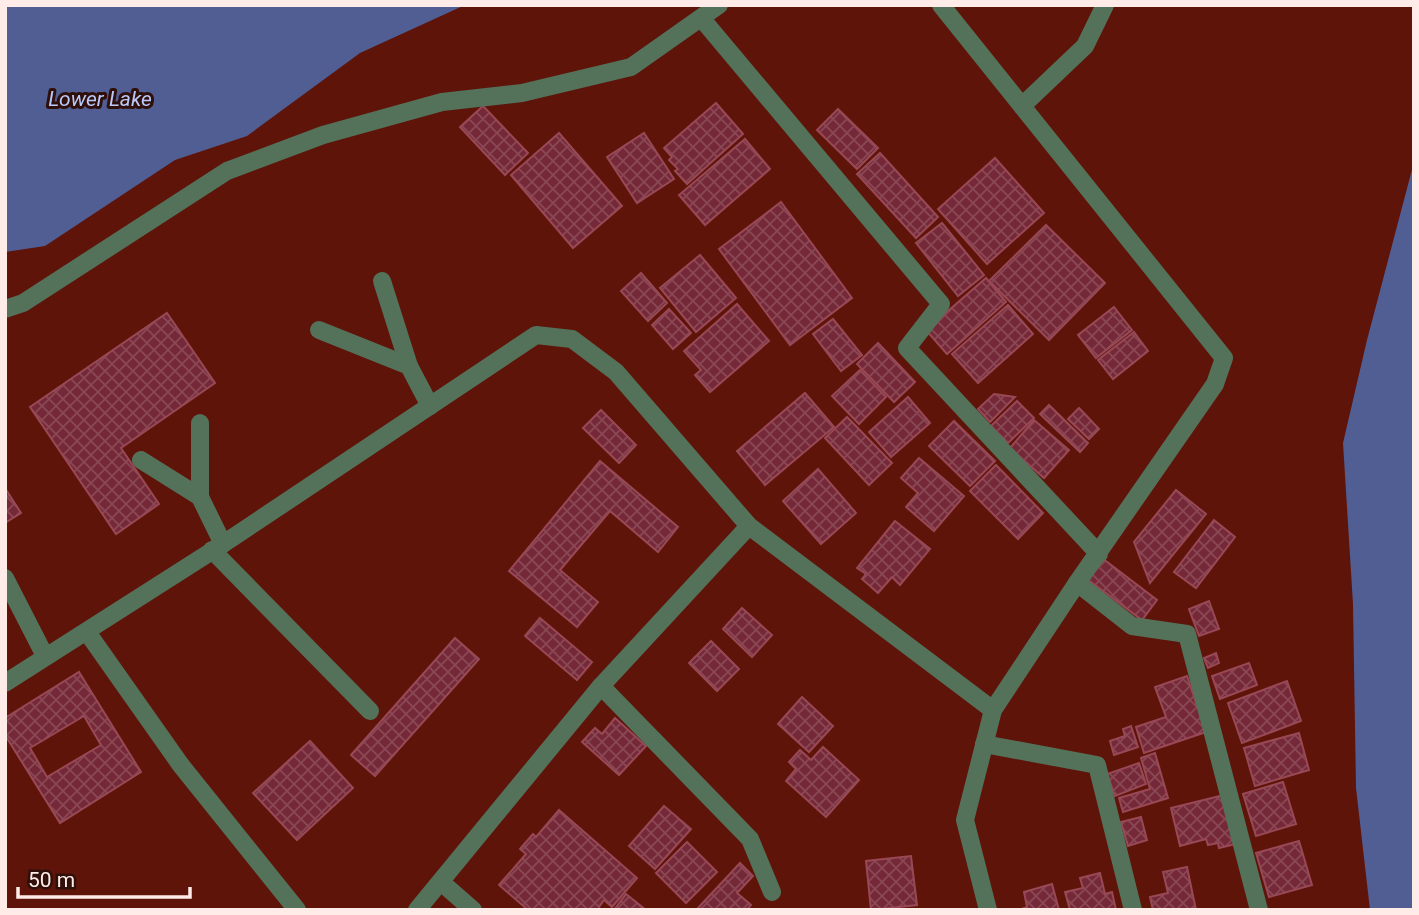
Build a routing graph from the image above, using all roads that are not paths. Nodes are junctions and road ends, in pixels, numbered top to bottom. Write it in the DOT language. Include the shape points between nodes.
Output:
graph roads {
  1 [pos="719,5"];
  2 [pos="941,5"];
  3 [pos="1105,5"];
  4 [pos="702,19"];
  5 [pos="1022,106"];
  6 [pos="382,281"];
  7 [pos="5,309"];
  8 [pos="319,330"];
  9 [pos="409,366"];
  10 [pos="430,406"];
  11 [pos="200,423"];
  12 [pos="141,460"];
  13 [pos="200,497"];
  14 [pos="749,526"];
  15 [pos="217,547"];
  16 [pos="1098,554"];
  17 [pos="5,578"];
  18 [pos="1077,583"];
  19 [pos="87,632"];
  20 [pos="45,656"];
  21 [pos="5,683"];
  22 [pos="601,686"];
  23 [pos="993,710"];
  24 [pos="369,711"];
  25 [pos="984,744"];
  26 [pos="441,881"];
  27 [pos="772,892"];
  28 [pos="297,910"];
  29 [pos="417,910"];
  30 [pos="474,910"];
  31 [pos="988,910"];
  32 [pos="1133,910"];
  33 [pos="1259,910"];
  1 -- 4 [label="street"];
  2 -- 5 [label="street"];
  3 -- 5 [label="street" via="1086,46"];
  4 -- 7 [label="street" via="631,67 522,93 442,102 323,135 227,171 23,303"];
  4 -- 16 [label="street" via="941,304 907,348"];
  5 -- 16 [label="street" via="1224,358 1215,384"];
  6 -- 9 [label="street"];
  8 -- 9 [label="street"];
  9 -- 10 [label="street"];
  10 -- 14 [label="street" via="536,335 572,339 616,372"];
  10 -- 15 [label="street"];
  11 -- 13 [label="street"];
  12 -- 13 [label="street"];
  13 -- 15 [label="street"];
  14 -- 22 [label="street"];
  14 -- 23 [label="street"];
  15 -- 19 [label="street"];
  15 -- 24 [label="street"];
  16 -- 18 [label="street"];
  17 -- 20 [label="street"];
  18 -- 23 [label="street"];
  18 -- 33 [label="street" via="1132,626 1187,634"];
  19 -- 20 [label="street"];
  19 -- 28 [label="street" via="180,764"];
  20 -- 21 [label="street"];
  22 -- 26 [label="street"];
  22 -- 27 [label="street" via="750,839"];
  23 -- 25 [label="street"];
  25 -- 31 [label="street" via="965,820"];
  25 -- 32 [label="street" via="1097,765"];
  26 -- 29 [label="street"];
  26 -- 30 [label="street"];
}
